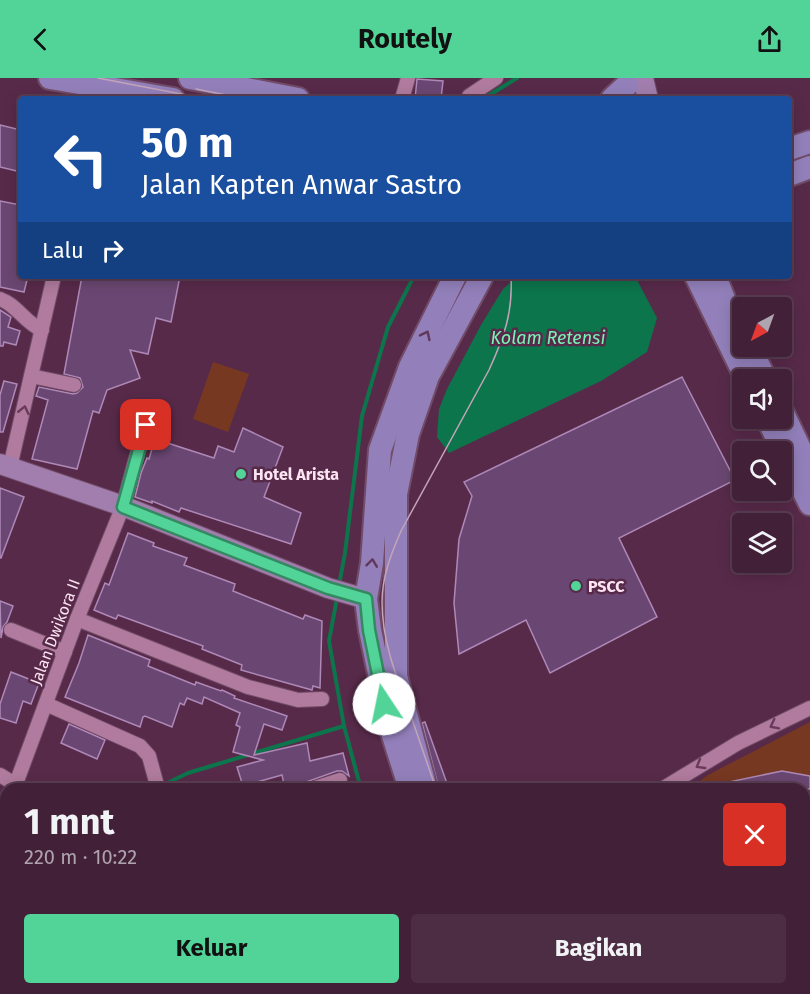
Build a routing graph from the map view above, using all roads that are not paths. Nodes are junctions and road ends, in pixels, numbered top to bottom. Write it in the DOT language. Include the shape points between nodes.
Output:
graph roads {
  1 [pos="50,78"];
  2 [pos="190,78"];
  3 [pos="408,78"];
  4 [pos="496,78"];
  5 [pos="88,92"];
  6 [pos="137,96"];
  7 [pos="283,96"];
  8 [pos="403,96"];
  9 [pos="469,96"];
  10 [pos="810,142"];
  11 [pos="792,148"];
  12 [pos="53,279"];
  13 [pos="454,279"];
  14 [pos="480,279"];
  15 [pos="682,279"];
  16 [pos="698,279"];
  17 [pos="716,279"];
  18 [pos="729,279"];
  19 [pos="0,298"];
  20 [pos="722,313"];
  21 [pos="732,324"];
  22 [pos="42,330"];
  23 [pos="410,367"];
  24 [pos="743,369"];
  25 [pos="32,376"];
  26 [pos="74,385"];
  27 [pos="146,425"];
  28 [pos="772,429"];
  29 [pos="791,429"];
  30 [pos="408,434"];
  31 [pos="5,466"];
  32 [pos="810,470"];
  33 [pos="810,504"];
  34 [pos="123,507"];
  35 [pos="361,598"];
  36 [pos="77,619"];
  37 [pos="10,630"];
  38 [pos="65,652"];
  39 [pos="322,699"];
  40 [pos="46,704"];
  41 [pos="810,708"];
  42 [pos="340,780"];
  43 [pos="19,783"];
  44 [pos="156,783"];
  45 [pos="331,783"];
  46 [pos="408,783"];
  47 [pos="424,783"];
  48 [pos="672,783"];
  1 -- 5 [label="main road"];
  2 -- 7 [label="main road"];
  3 -- 8 [label="street"];
  4 -- 9 [label="street"];
  5 -- 6 [label="main road"];
  10 -- 11 [label="main road"];
  12 -- 22 [label="street"];
  23 -- 13 [label="main road, one-way"];
  14 -- 30 [label="main road" via="428,376"];
  15 -- 20 [label="main road"];
  16 -- 20 [label="main road"];
  17 -- 20 [label="main road"];
  18 -- 20 [label="main road"];
  19 -- 22 [label="street"];
  20 -- 21 [label="main road"];
  20 -- 24 [label="main road"];
  22 -- 25 [label="street"];
  23 -- 30 [label="main road"];
  35 -- 23 [label="main road, one-way" via="372,563 380,450"];
  25 -- 26 [label="street"];
  31 -- 25 [label="street, one-way"];
  27 -- 34 [label="street, Jalan Dwikora II"];
  28 -- 33 [label="main road"];
  29 -- 32 [label="main road"];
  30 -- 47 [label="main road" via="396,494 396,676"];
  31 -- 34 [label="street"];
  34 -- 35 [label="street"];
  34 -- 36 [label="street, Jalan Dwikora II"];
  35 -- 46 [label="main road" via="384,704"];
  36 -- 38 [label="street, Jalan Dwikora II"];
  36 -- 39 [label="street" via="248,687 298,700"];
  37 -- 38 [label="street"];
  38 -- 40 [label="street, Jalan Dwikora II"];
  40 -- 43 [label="street, Jalan Dwikora II"];
  40 -- 44 [label="street" via="140,746 149,756"];
  41 -- 48 [label="street, one-way" via="737,744"];
  42 -- 45 [label="street"];
}
